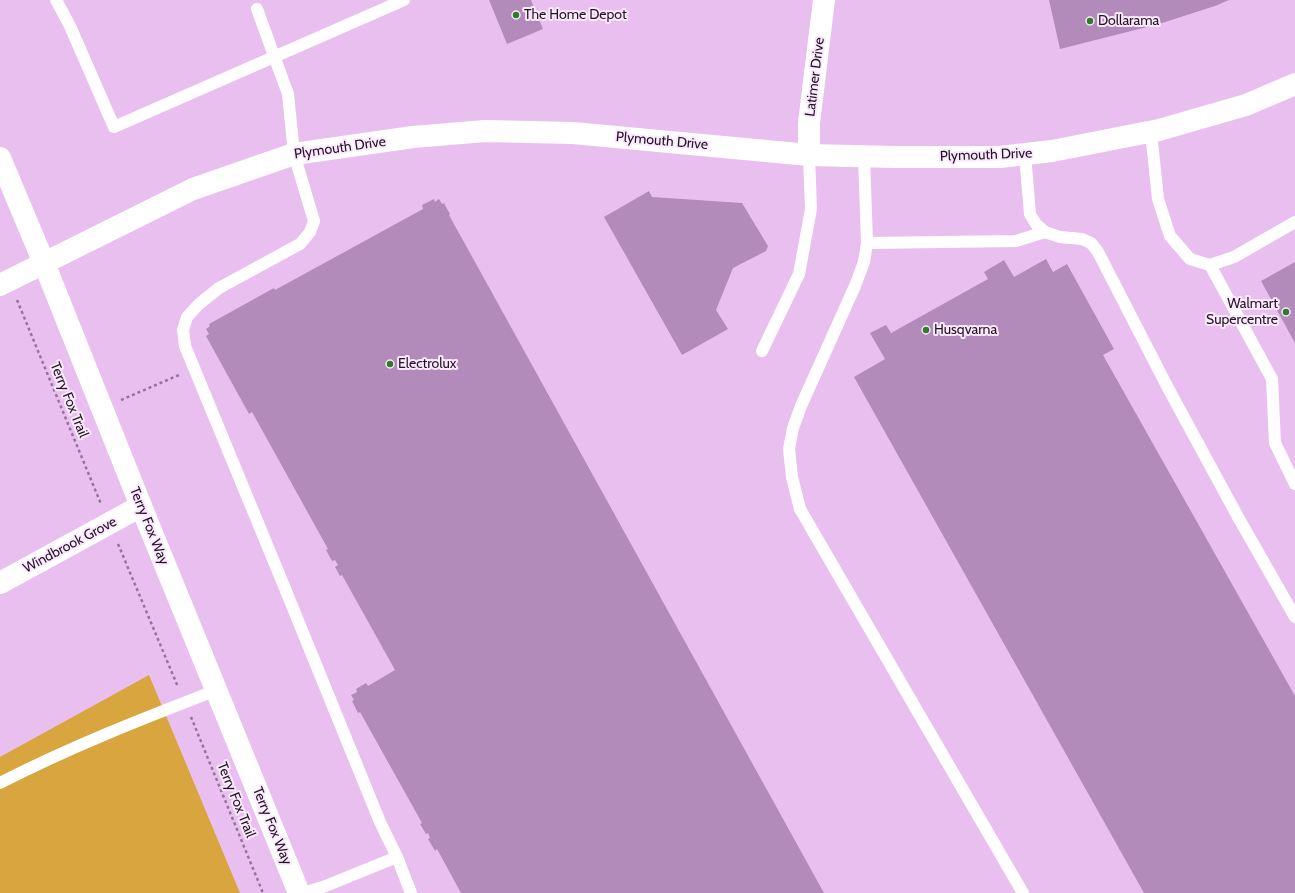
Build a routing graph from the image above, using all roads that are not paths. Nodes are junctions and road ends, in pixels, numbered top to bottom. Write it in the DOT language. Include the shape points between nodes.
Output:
graph roads {
  1 [pos="56,0"];
  2 [pos="404,0"];
  3 [pos="824,0"];
  4 [pos="257,9"];
  5 [pos="274,57"];
  6 [pos="1295,84"];
  7 [pos="1151,132"];
  8 [pos="294,154"];
  9 [pos="1025,154"];
  10 [pos="809,155"];
  11 [pos="864,156"];
  12 [pos="0,158"];
  13 [pos="1295,222"];
  14 [pos="1045,232"];
  15 [pos="867,243"];
  16 [pos="44,263"];
  17 [pos="1210,265"];
  18 [pos="0,285"];
  19 [pos="762,352"];
  20 [pos="1295,484"];
  21 [pos="141,506"];
  22 [pos="0,583"];
  23 [pos="1295,617"];
  24 [pos="217,690"];
  25 [pos="0,783"];
  26 [pos="397,857"];
  27 [pos="299,893"];
  28 [pos="303,893"];
  29 [pos="412,893"];
  30 [pos="1023,893"];
  1 -- 5 [label="lane" via="114,127"];
  2 -- 5 [label="lane"];
  3 -- 10 [label="street, Latimer Drive" via="809,123"];
  4 -- 5 [label="lane"];
  5 -- 8 [label="lane" via="288,94"];
  6 -- 7 [label="street, Plymouth Drive" via="1246,105"];
  7 -- 9 [label="street, Plymouth Drive"];
  7 -- 17 [label="lane" via="1158,199 1170,236 1190,259"];
  8 -- 10 [label="street, Plymouth Drive" via="413,137 485,131 573,133"];
  8 -- 16 [label="street, Plymouth Drive" via="193,189"];
  8 -- 26 [label="lane" via="314,221 310,232 300,244 219,288 196,307 187,317 183,330 185,346 380,822"];
  9 -- 11 [label="street, Plymouth Drive" via="1000,157"];
  9 -- 14 [label="lane" via="1030,214"];
  10 -- 11 [label="street, Plymouth Drive"];
  10 -- 19 [label="lane" via="811,209 799,274"];
  11 -- 15 [label="lane"];
  12 -- 16 [label="street, Terry Fox Way"];
  13 -- 17 [label="lane" via="1234,257"];
  14 -- 15 [label="lane" via="1016,241"];
  14 -- 23 [label="lane" via="1060,237 1082,239 1091,243 1098,252 1168,388"];
  15 -- 30 [label="lane" via="864,262 855,286 793,428 790,448 792,477 800,509"];
  16 -- 18 [label="street, Plymouth Drive"];
  16 -- 21 [label="street, Terry Fox Way"];
  17 -- 20 [label="lane" via="1272,379 1275,443"];
  21 -- 22 [label="street, Windbrook Grove"];
  21 -- 24 [label="street, Terry Fox Way"];
  24 -- 25 [label="lane" via="135,722"];
  24 -- 27 [label="street, Terry Fox Way"];
  26 -- 28 [label="lane"];
  26 -- 29 [label="lane"];
}
